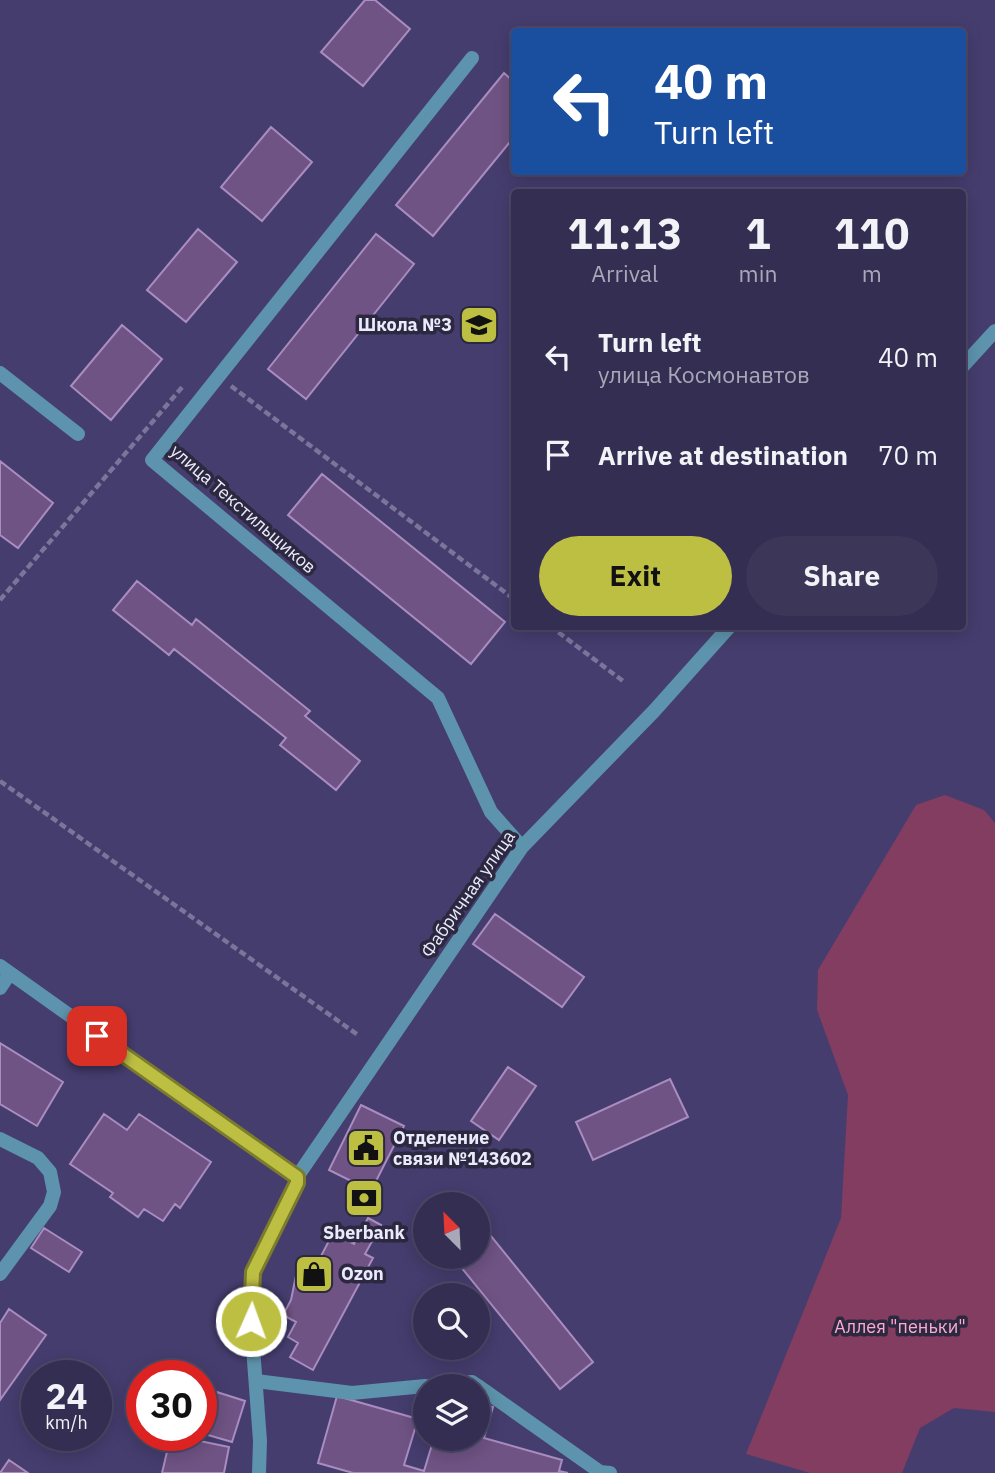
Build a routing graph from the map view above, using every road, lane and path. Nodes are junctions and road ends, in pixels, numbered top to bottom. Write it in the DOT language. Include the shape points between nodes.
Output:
graph roads {
  1 [pos="472,58"];
  2 [pos="995,331"];
  3 [pos="966,364"];
  4 [pos="0,373"];
  5 [pos="225,381"];
  6 [pos="185,384"];
  7 [pos="78,434"];
  8 [pos="511,598"];
  9 [pos="0,600"];
  10 [pos="555,630"];
  11 [pos="726,630"];
  12 [pos="622,681"];
  13 [pos="0,781"];
  14 [pos="522,847"];
  15 [pos="5,970"];
  16 [pos="0,988"];
  17 [pos="358,1034"];
  18 [pos="0,1139"];
  19 [pos="297,1177"];
  20 [pos="0,1272"];
  21 [pos="256,1381"];
  22 [pos="413,1387"];
  23 [pos="490,1394"];
  24 [pos="259,1473"];
  25 [pos="610,1473"];
  1 -- 14 [label="street, улица Текстильщиков" via="152,460 438,698 491,812"];
  2 -- 3 [label="street"];
  4 -- 7 [label="street"];
  5 -- 8 [label="path"];
  6 -- 9 [label="path"];
  10 -- 12 [label="path"];
  11 -- 14 [label="street, Фабричная улица"];
  13 -- 17 [label="path"];
  14 -- 19 [label="street, Фабричная улица"];
  15 -- 16 [label="street"];
  15 -- 19 [label="street"];
  18 -- 20 [label="street" via="38,1158 50,1172 54,1192 50,1206"];
  19 -- 21 [label="street, Фабричная улица" via="253,1272"];
  21 -- 22 [label="street" via="352,1393"];
  21 -- 24 [label="street, Фабричная улица"];
  23 -- 25 [label="street" via="600,1472"];
}
